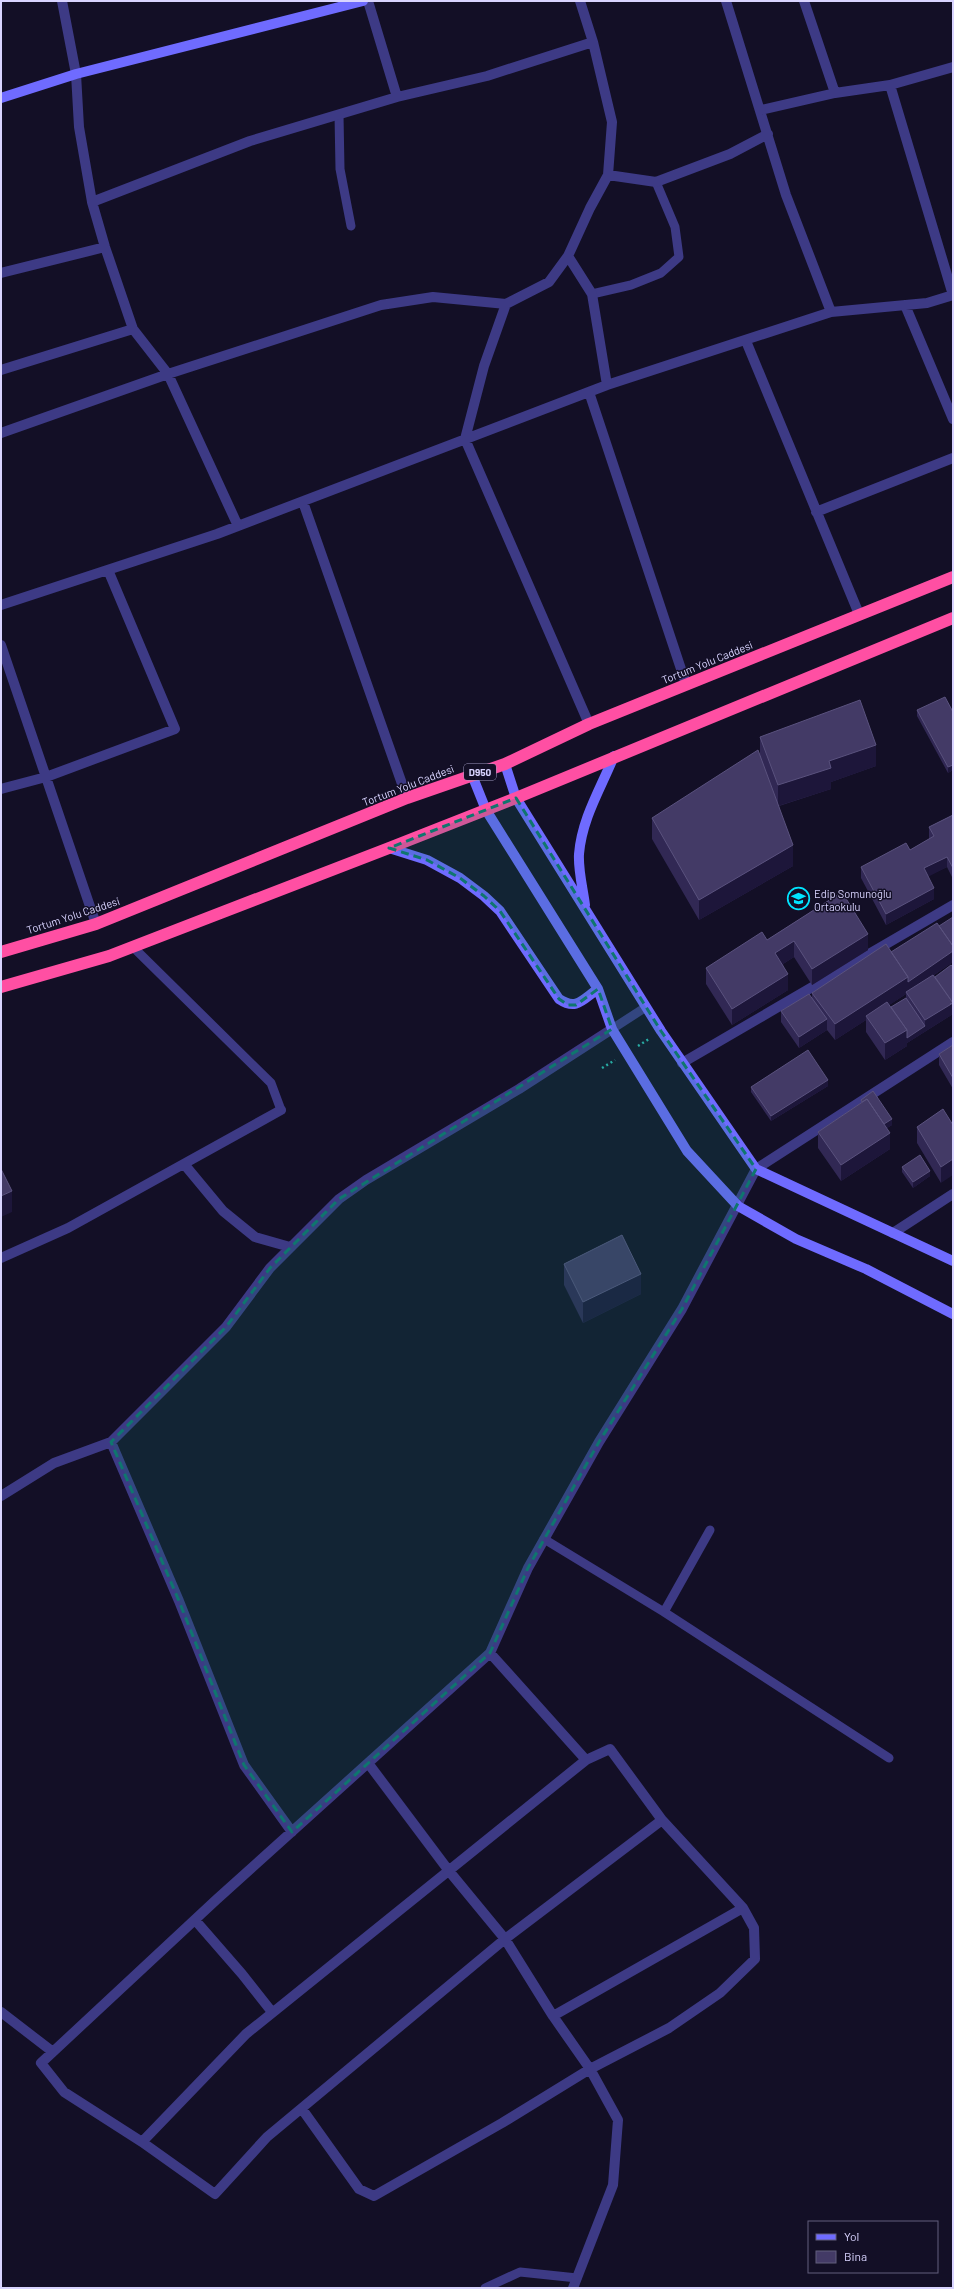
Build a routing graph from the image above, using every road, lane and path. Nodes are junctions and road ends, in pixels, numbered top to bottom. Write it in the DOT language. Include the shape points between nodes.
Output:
graph roads {
  1 [pos="62,1"];
  2 [pos="363,1"];
  3 [pos="368,1"];
  4 [pos="580,1"];
  5 [pos="726,1"];
  6 [pos="804,1"];
  7 [pos="593,42"];
  8 [pos="953,67"];
  9 [pos="76,74"];
  10 [pos="890,85"];
  11 [pos="835,93"];
  12 [pos="397,97"];
  13 [pos="1,98"];
  14 [pos="761,110"];
  15 [pos="339,115"];
  16 [pos="768,134"];
  17 [pos="608,175"];
  18 [pos="656,182"];
  19 [pos="92,202"];
  20 [pos="351,226"];
  21 [pos="105,247"];
  22 [pos="568,256"];
  23 [pos="1,273"];
  24 [pos="592,294"];
  25 [pos="953,295"];
  26 [pos="506,304"];
  27 [pos="905,305"];
  28 [pos="831,312"];
  29 [pos="133,329"];
  30 [pos="746,341"];
  31 [pos="1,370"];
  32 [pos="168,374"];
  33 [pos="607,386"];
  34 [pos="589,392"];
  35 [pos="953,419"];
  36 [pos="1,433"];
  37 [pos="465,439"];
  38 [pos="953,458"];
  39 [pos="303,502"];
  40 [pos="816,512"];
  41 [pos="238,526"];
  42 [pos="108,570"];
  43 [pos="953,577"];
  44 [pos="1,605"];
  45 [pos="859,614"];
  46 [pos="953,618"];
  47 [pos="1,645"];
  48 [pos="686,684"];
  49 [pos="589,724"];
  50 [pos="614,756"];
  51 [pos="505,764"];
  52 [pos="472,775"];
  53 [pos="46,776"];
  54 [pos="1,789"];
  55 [pos="407,798"];
  56 [pos="516,798"];
  57 [pos="486,810"];
  58 [pos="389,848"];
  59 [pos="953,905"];
  60 [pos="585,909"];
  61 [pos="96,924"];
  62 [pos="133,947"];
  63 [pos="1,952"];
  64 [pos="1,987"];
  65 [pos="598,989"];
  66 [pos="646,1007"];
  67 [pos="612,1029"];
  68 [pos="953,1042"];
  69 [pos="682,1063"];
  70 [pos="281,1110"];
  71 [pos="184,1164"];
  72 [pos="756,1168"];
  73 [pos="953,1194"];
  74 [pos="738,1206"];
  75 [pos="893,1233"];
  76 [pos="290,1247"];
  77 [pos="1,1258"];
  78 [pos="953,1262"];
  79 [pos="953,1314"];
  80 [pos="110,1442"];
  81 [pos="1,1496"];
  82 [pos="710,1530"];
  83 [pos="544,1539"];
  84 [pos="664,1612"];
  85 [pos="490,1653"];
  86 [pos="889,1758"];
  87 [pos="586,1760"];
  88 [pos="368,1763"];
  89 [pos="662,1820"];
  90 [pos="292,1832"];
  91 [pos="449,1871"];
  92 [pos="742,1908"];
  93 [pos="195,1920"];
  94 [pos="505,1939"];
  95 [pos="1,2012"];
  96 [pos="272,2012"];
  97 [pos="553,2016"];
  98 [pos="53,2052"];
  99 [pos="590,2069"];
  100 [pos="302,2109"];
  101 [pos="142,2142"];
  102 [pos="577,2278"];
  103 [pos="485,2288"];
  104 [pos="573,2288"];
  1 -- 9 [label="street"];
  2 -- 9 [label="main road"];
  3 -- 12 [label="street"];
  4 -- 7 [label="street"];
  5 -- 14 [label="street"];
  6 -- 11 [label="street"];
  7 -- 12 [label="street" via="487,76"];
  7 -- 17 [label="street" via="612,122"];
  8 -- 10 [label="street"];
  9 -- 13 [label="main road"];
  9 -- 19 [label="street" via="79,128"];
  10 -- 11 [label="street"];
  10 -- 25 [label="street"];
  11 -- 14 [label="street"];
  12 -- 15 [label="street"];
  14 -- 16 [label="street"];
  15 -- 19 [label="street" via="250,141"];
  15 -- 20 [label="lane" via="340,168"];
  16 -- 18 [label="street" via="730,154"];
  16 -- 28 [label="street" via="786,195"];
  17 -- 18 [label="street"];
  17 -- 22 [label="street"];
  18 -- 24 [label="lane" via="675,227 679,257 661,273 631,285"];
  19 -- 21 [label="street"];
  21 -- 23 [label="street"];
  21 -- 29 [label="street"];
  22 -- 24 [label="street"];
  22 -- 26 [label="street" via="549,282"];
  24 -- 33 [label="street"];
  25 -- 27 [label="street" via="927,303"];
  26 -- 32 [label="street" via="433,297 381,305"];
  26 -- 37 [label="street" via="484,366"];
  27 -- 28 [label="street"];
  27 -- 35 [label="street"];
  28 -- 30 [label="street"];
  29 -- 31 [label="street"];
  29 -- 32 [label="street"];
  30 -- 33 [label="street"];
  30 -- 40 [label="street"];
  32 -- 36 [label="street"];
  32 -- 41 [label="street"];
  33 -- 34 [label="street"];
  34 -- 37 [label="street"];
  34 -- 48 [label="street"];
  37 -- 39 [label="street"];
  37 -- 49 [label="street"];
  38 -- 40 [label="street"];
  39 -- 41 [label="street"];
  39 -- 55 [label="street"];
  40 -- 45 [label="street"];
  41 -- 42 [label="street"];
  42 -- 44 [label="street"];
  42 -- 53 [label="street" via="175,729"];
  43 -- 45 [label="highway, Tortum Yolu Caddesi / D950"];
  45 -- 48 [label="highway, Tortum Yolu Caddesi / D950"];
  46 -- 50 [label="highway"];
  47 -- 53 [label="street"];
  48 -- 49 [label="highway, Tortum Yolu Caddesi / D950"];
  49 -- 51 [label="highway, Tortum Yolu Caddesi / D950"];
  50 -- 56 [label="highway"];
  50 -- 60 [label="main road" via="588,815 580,848"];
  51 -- 52 [label="highway, Tortum Yolu Caddesi / D950"];
  51 -- 56 [label="main road"];
  52 -- 55 [label="highway, Tortum Yolu Caddesi / D950"];
  52 -- 57 [label="main road"];
  53 -- 54 [label="street"];
  53 -- 61 [label="street"];
  55 -- 61 [label="highway, Tortum Yolu Caddesi / D950"];
  56 -- 57 [label="highway"];
  56 -- 60 [label="main road"];
  57 -- 58 [label="highway"];
  57 -- 65 [label="main road"];
  58 -- 62 [label="highway"];
  58 -- 65 [label="main road" via="427,860 460,878 484,896 500,911 559,1000 568,1005 576,1005"];
  59 -- 69 [label="street"];
  60 -- 66 [label="main road"];
  61 -- 63 [label="highway, Tortum Yolu Caddesi / D950"];
  62 -- 64 [label="highway"];
  62 -- 70 [label="lane" via="270,1083"];
  65 -- 67 [label="main road"];
  66 -- 67 [label="lane"];
  66 -- 69 [label="main road"];
  67 -- 74 [label="main road" via="687,1151"];
  67 -- 76 [label="street" via="519,1089 366,1180 335,1203"];
  68 -- 72 [label="street"];
  69 -- 72 [label="main road"];
  70 -- 71 [label="street"];
  71 -- 76 [label="street" via="223,1211 255,1237"];
  71 -- 77 [label="street" via="68,1228"];
  72 -- 74 [label="street"];
  72 -- 75 [label="main road"];
  73 -- 75 [label="street"];
  74 -- 79 [label="main road" via="796,1239 866,1270"];
  74 -- 83 [label="street" via="682,1309 599,1442"];
  75 -- 78 [label="main road"];
  76 -- 80 [label="street" via="270,1268 226,1327"];
  80 -- 81 [label="street" via="54,1463"];
  80 -- 90 [label="street" via="179,1602 244,1765"];
  82 -- 84 [label="lane"];
  83 -- 84 [label="lane"];
  83 -- 85 [label="street" via="528,1568"];
  84 -- 86 [label="lane"];
  85 -- 87 [label="street"];
  85 -- 88 [label="street"];
  87 -- 89 [label="street" via="610,1749"];
  87 -- 91 [label="street"];
  88 -- 90 [label="street"];
  88 -- 91 [label="street"];
  89 -- 92 [label="street"];
  89 -- 94 [label="street"];
  90 -- 93 [label="street"];
  91 -- 94 [label="street"];
  91 -- 96 [label="street"];
  92 -- 97 [label="street"];
  92 -- 99 [label="street" via="754,1928 755,1959 720,1994 675,2024"];
  93 -- 96 [label="street"];
  93 -- 98 [label="street"];
  94 -- 97 [label="street"];
  94 -- 100 [label="street"];
  95 -- 98 [label="street"];
  96 -- 101 [label="street" via="246,2034"];
  97 -- 99 [label="street"];
  98 -- 101 [label="street" via="41,2064 64,2092"];
  99 -- 100 [label="street" via="374,2196 359,2189"];
  99 -- 102 [label="street" via="618,2120 613,2185"];
  100 -- 101 [label="street" via="267,2137 215,2194"];
  102 -- 103 [label="lane" via="520,2272"];
  102 -- 104 [label="street"];
}
